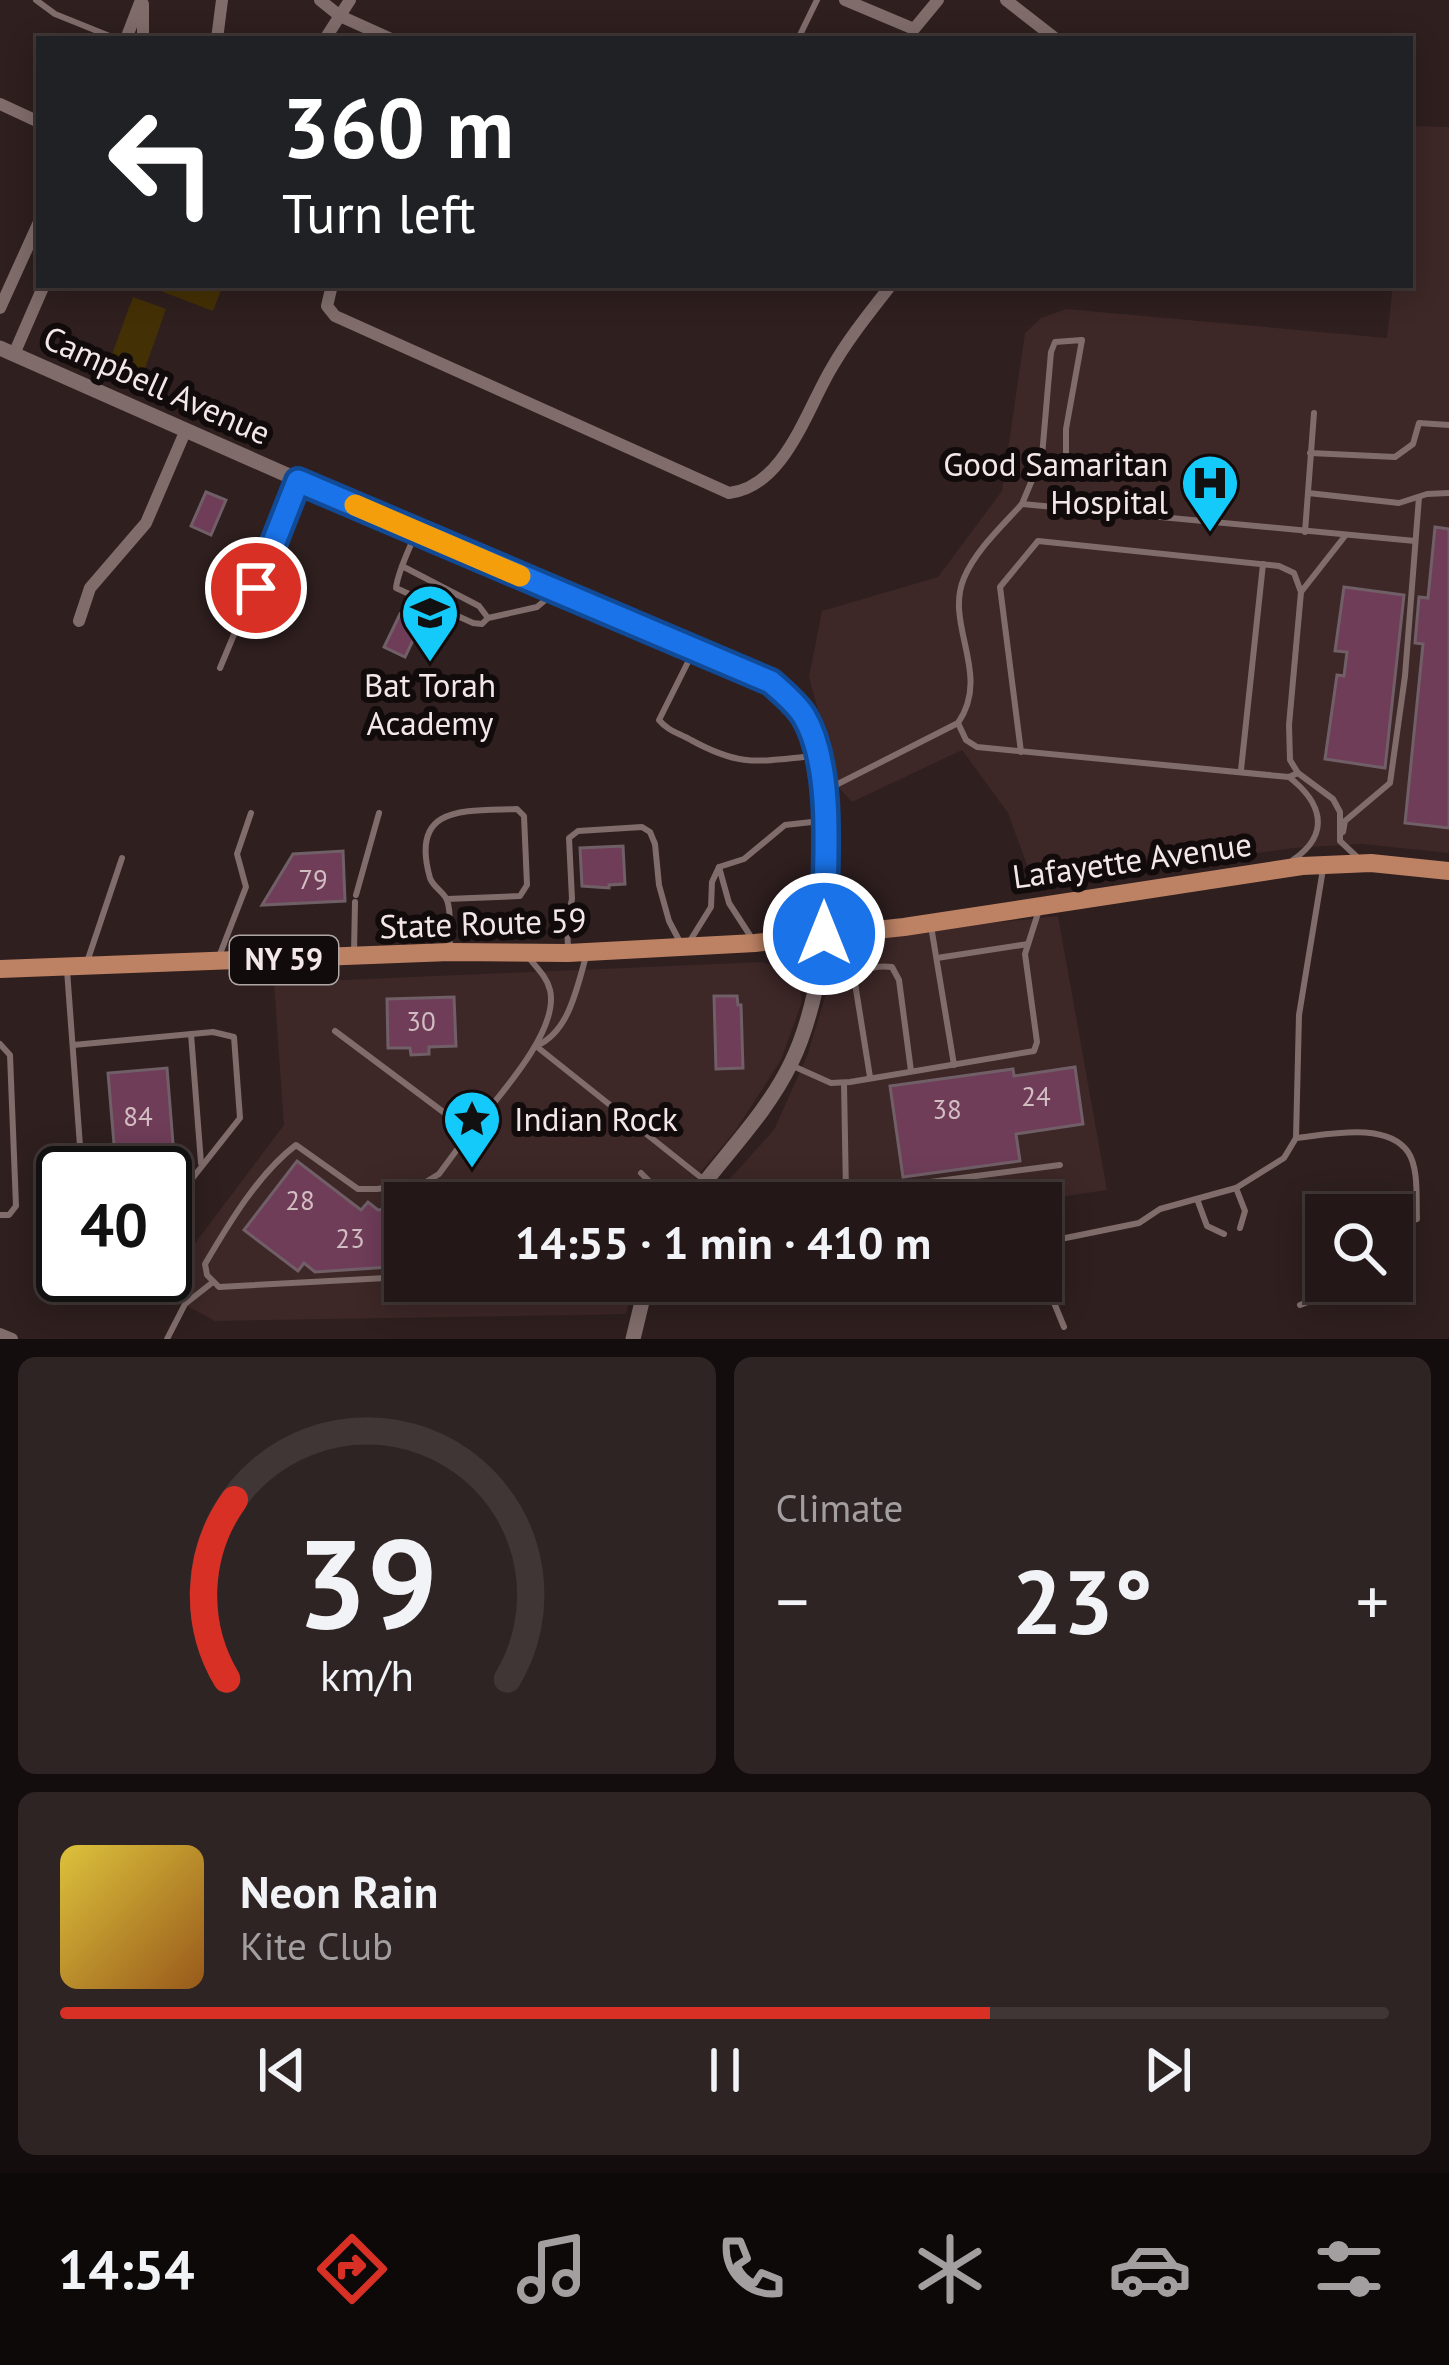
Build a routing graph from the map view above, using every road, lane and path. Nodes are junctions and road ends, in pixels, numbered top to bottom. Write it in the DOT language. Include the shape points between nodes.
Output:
graph roads {
  1 [pos="36,0"];
  2 [pos="142,0"];
  3 [pos="222,0"];
  4 [pos="320,0"];
  5 [pos="350,0"];
  6 [pos="817,0"];
  7 [pos="845,0"];
  8 [pos="938,0"];
  9 [pos="1006,0"];
  10 [pos="340,16"];
  11 [pos="114,36"];
  12 [pos="124,36"];
  13 [pos="143,36"];
  14 [pos="217,36"];
  15 [pos="327,36"];
  16 [pos="385,36"];
  17 [pos="799,36"];
  18 [pos="1052,36"];
  19 [pos="0,104"];
  20 [pos="36,121"];
  21 [pos="36,229"];
  22 [pos="42,288"];
  23 [pos="331,288"];
  24 [pos="889,288"];
  25 [pos="0,308"];
  26 [pos="7,351"];
  27 [pos="1314,413"];
  28 [pos="1449,425"];
  29 [pos="184,432"];
  30 [pos="1310,452"];
  31 [pos="1066,469"];
  32 [pos="298,481"];
  33 [pos="1308,493"];
  34 [pos="1449,493"];
  35 [pos="1419,497"];
  36 [pos="1022,504"];
  37 [pos="416,532"];
  38 [pos="1305,532"];
  39 [pos="1345,536"];
  40 [pos="1415,541"];
  41 [pos="1263,565"];
  42 [pos="402,566"];
  43 [pos="556,592"];
  44 [pos="1301,592"];
  45 [pos="488,617"];
  46 [pos="79,621"];
  47 [pos="694,650"];
  48 [pos="220,668"];
  49 [pos="958,723"];
  50 [pos="1021,752"];
  51 [pos="818,756"];
  52 [pos="1241,771"];
  53 [pos="1298,773"];
  54 [pos="1288,777"];
  55 [pos="824,791"];
  56 [pos="251,813"];
  57 [pos="379,813"];
  58 [pos="824,821"];
  59 [pos="1340,842"];
  60 [pos="122,857"];
  61 [pos="1371,863"];
  62 [pos="1323,865"];
  63 [pos="719,867"];
  64 [pos="1270,871"];
  65 [pos="1449,871"];
  66 [pos="447,899"];
  67 [pos="1041,904"];
  68 [pos="930,922"];
  69 [pos="824,934"];
  70 [pos="755,943"];
  71 [pos="1028,944"];
  72 [pos="685,945"];
  73 [pos="578,951"];
  74 [pos="450,952"];
  75 [pos="525,953"];
  76 [pos="354,957"];
  77 [pos="936,958"];
  78 [pos="216,963"];
  79 [pos="77,966"];
  80 [pos="0,969"];
  81 [pos="335,1031"];
  82 [pos="191,1034"];
  83 [pos="0,1044"];
  84 [pos="73,1045"];
  85 [pos="536,1046"];
  86 [pos="790,1065"];
  87 [pos="954,1065"];
  88 [pos="911,1071"];
  89 [pos="870,1078"];
  90 [pos="844,1083"];
  91 [pos="470,1132"];
  92 [pos="1296,1138"];
  93 [pos="80,1146"];
  94 [pos="1060,1165"];
  95 [pos="201,1167"];
  96 [pos="641,1173"];
  97 [pos="192,1178"];
  98 [pos="651,1182"];
  99 [pos="704,1182"];
  100 [pos="846,1182"];
  101 [pos="930,1182"];
  102 [pos="1236,1188"];
  103 [pos="1197,1199"];
  104 [pos="0,1215"];
  105 [pos="1413,1220"];
  106 [pos="1240,1228"];
  107 [pos="1224,1234"];
  108 [pos="1062,1239"];
  109 [pos="384,1279"];
  110 [pos="213,1282"];
  111 [pos="642,1302"];
  112 [pos="1054,1302"];
  113 [pos="1309,1302"];
  114 [pos="1300,1306"];
  115 [pos="1064,1327"];
  116 [pos="0,1334"];
  117 [pos="13,1339"];
  118 [pos="167,1339"];
  119 [pos="633,1339"];
  1 -- 11 [label="lane"];
  2 -- 12 [label="street"];
  2 -- 13 [label="street"];
  3 -- 14 [label="street"];
  4 -- 10 [label="street"];
  5 -- 10 [label="street"];
  6 -- 17 [label="lane"];
  7 -- 8 [label="street" via="914,29"];
  9 -- 18 [label="street"];
  10 -- 15 [label="street"];
  10 -- 16 [label="street"];
  19 -- 20 [label="street"];
  21 -- 25 [label="street"];
  22 -- 26 [label="street"];
  23 -- 24 [label="street" via="327,306 334,316 729,493 766,476"];
  26 -- 29 [label="street, Campbell Avenue"];
  27 -- 30 [label="lane"];
  28 -- 30 [label="lane" via="1419,423 1413,444 1395,457"];
  29 -- 32 [label="street, Campbell Avenue"];
  29 -- 46 [label="street" via="146,524 90,588"];
  30 -- 33 [label="lane"];
  31 -- 36 [label="lane" via="1082,340 1067,338 1051,352 1042,456"];
  32 -- 37 [label="street, Campbell Avenue"];
  32 -- 48 [label="lane"];
  33 -- 35 [label="lane" via="1399,503"];
  33 -- 38 [label="lane"];
  34 -- 35 [label="lane"];
  35 -- 40 [label="lane"];
  36 -- 38 [label="lane"];
  36 -- 49 [label="lane" via="964,576 959,595 973,692"];
  37 -- 42 [label="lane"];
  37 -- 43 [label="street, Campbell Avenue"];
  38 -- 39 [label="lane"];
  39 -- 40 [label="lane"];
  39 -- 44 [label="lane"];
  40 -- 59 [label="lane" via="1390,783 1345,820"];
  41 -- 44 [label="lane" via="1294,573"];
  41 -- 50 [label="lane" via="1038,541 1000,587"];
  41 -- 52 [label="lane"];
  42 -- 45 [label="lane"];
  42 -- 45 [label="lane" via="400,591 473,623"];
  43 -- 45 [label="lane" via="537,607"];
  43 -- 47 [label="street, Campbell Avenue"];
  44 -- 53 [label="lane" via="1288,724"];
  47 -- 51 [label="street, Campbell Avenue" via="771,682 804,716"];
  47 -- 51 [label="lane" via="661,710 665,728 718,756"];
  49 -- 50 [label="lane" via="977,747"];
  49 -- 55 [label="lane"];
  50 -- 52 [label="lane"];
  51 -- 55 [label="street, Campbell Avenue"];
  52 -- 54 [label="lane"];
  53 -- 54 [label="lane"];
  53 -- 59 [label="lane" via="1333,799"];
  54 -- 64 [label="lane" via="1308,792 1318,820 1303,853"];
  55 -- 58 [label="street, Campbell Avenue"];
  56 -- 78 [label="lane" via="237,854 246,887"];
  57 -- 76 [label="lane" via="355,899"];
  58 -- 63 [label="lane" via="785,825 744,859"];
  58 -- 69 [label="street, Campbell Avenue"];
  59 -- 61 [label="lane"];
  60 -- 79 [label="lane"];
  61 -- 62 [label="main road, Lafayette Avenue / NY 59"];
  61 -- 65 [label="main road, Lafayette Avenue / NY 59"];
  62 -- 64 [label="main road, Lafayette Avenue / NY 59"];
  62 -- 92 [label="lane" via="1299,1015"];
  63 -- 70 [label="lane"];
  63 -- 72 [label="lane" via="711,907"];
  64 -- 67 [label="main road, Lafayette Avenue / NY 59"];
  66 -- 66 [label="lane" via="430,882 427,837 435,820 454,811 517,809 524,816 527,885 520,896"];
  66 -- 74 [label="lane"];
  67 -- 68 [label="main road, Lafayette Avenue / NY 59"];
  67 -- 71 [label="lane"];
  68 -- 69 [label="main road, Lafayette Avenue / NY 59"];
  68 -- 77 [label="lane"];
  69 -- 70 [label="main road, State Route 59 / NY 59"];
  69 -- 86 [label="street, Campbell Avenue"];
  70 -- 72 [label="main road, State Route 59 / NY 59"];
  71 -- 77 [label="lane"];
  71 -- 87 [label="lane" via="1034,1051"];
  72 -- 73 [label="main road, State Route 59 / NY 59"];
  72 -- 73 [label="lane" via="669,922 655,844 642,827 569,838 567,922"];
  73 -- 75 [label="main road, State Route 59 / NY 59"];
  73 -- 85 [label="lane" via="566,1017 553,1039"];
  74 -- 75 [label="main road, State Route 59 / NY 59"];
  74 -- 76 [label="main road, State Route 59 / NY 59"];
  75 -- 85 [label="lane" via="551,993"];
  76 -- 78 [label="main road, State Route 59 / NY 59"];
  77 -- 87 [label="lane"];
  78 -- 79 [label="main road, State Route 59 / NY 59"];
  79 -- 80 [label="main road, State Route 59 / NY 59"];
  79 -- 84 [label="lane"];
  81 -- 91 [label="lane"];
  82 -- 84 [label="lane"];
  82 -- 95 [label="lane"];
  82 -- 95 [label="lane" via="234,1037 242,1109"];
  83 -- 104 [label="lane" via="10,1055 16,1206"];
  84 -- 93 [label="lane"];
  85 -- 91 [label="lane"];
  85 -- 99 [label="lane"];
  86 -- 90 [label="lane"];
  86 -- 99 [label="street, Campbell Avenue"];
  87 -- 88 [label="lane"];
  88 -- 89 [label="lane"];
  88 -- 89 [label="lane" via="899,980 881,966 854,977"];
  89 -- 90 [label="lane"];
  90 -- 100 [label="lane"];
  91 -- 110 [label="lane" via="440,1174 377,1189 358,1189 296,1144 211,1254 205,1264"];
  92 -- 102 [label="lane" via="1284,1158"];
  92 -- 105 [label="lane" via="1394,1140 1414,1168"];
  94 -- 101 [label="lane"];
  95 -- 97 [label="lane"];
  96 -- 98 [label="lane"];
  102 -- 103 [label="lane"];
  102 -- 106 [label="lane" via="1245,1211"];
  103 -- 107 [label="lane" via="1208,1226"];
  103 -- 108 [label="lane" via="1139,1223"];
  109 -- 110 [label="lane" via="253,1288"];
  110 -- 118 [label="lane" via="185,1304"];
  111 -- 119 [label="street"];
  112 -- 115 [label="lane"];
  113 -- 114 [label="lane"];
  116 -- 117 [label="street"];
}
